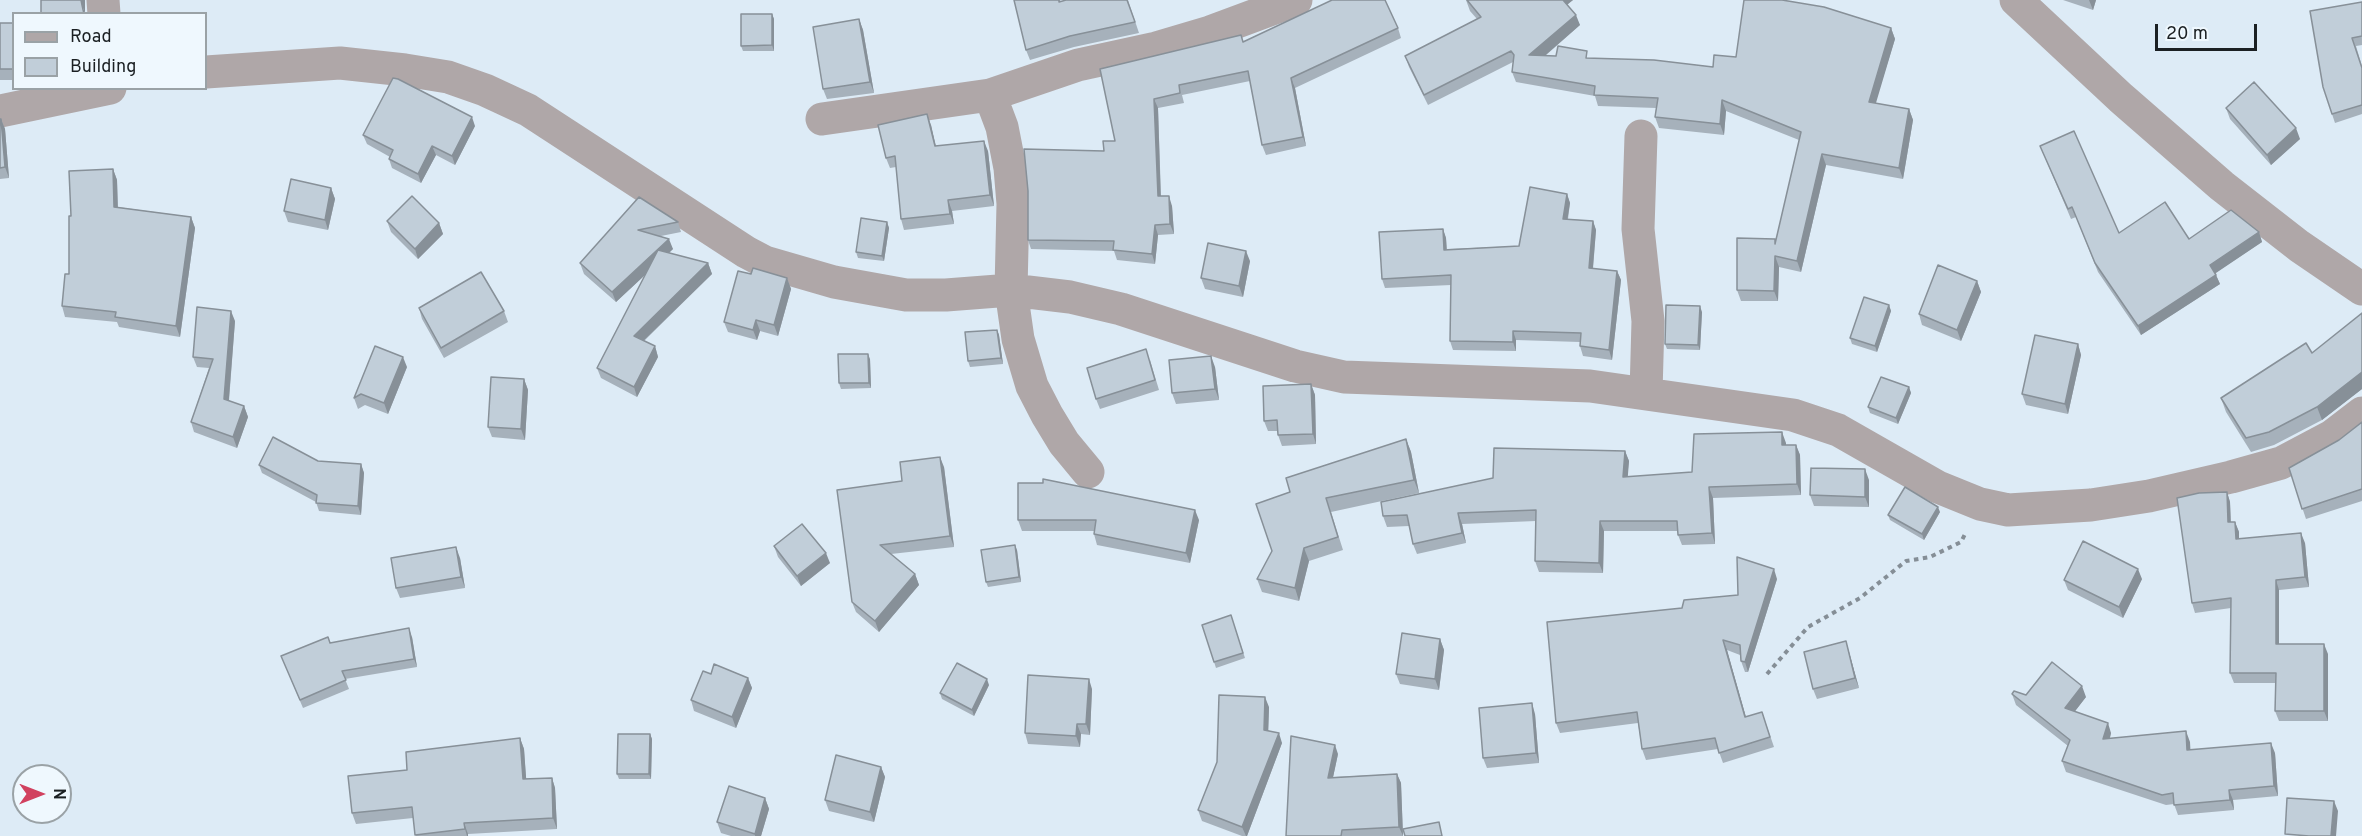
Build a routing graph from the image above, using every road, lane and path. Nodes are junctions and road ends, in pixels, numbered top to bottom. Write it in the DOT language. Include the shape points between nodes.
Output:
graph roads {
  1 [pos="1296,0"];
  2 [pos="2016,0"];
  3 [pos="207,72"];
  4 [pos="102,90"];
  5 [pos="990,95"];
  6 [pos="0,111"];
  7 [pos="822,118"];
  8 [pos="1641,135"];
  9 [pos="2362,289"];
  10 [pos="1011,290"];
  11 [pos="1646,393"];
  12 [pos="2362,413"];
  13 [pos="1088,472"];
  14 [pos="1980,504"];
  15 [pos="1767,675"];
  1 -- 5 [label="street" via="1210,32 1078,65"];
  2 -- 9 [label="street" via="2222,186"];
  3 -- 10 [label="street" via="340,63 448,77 528,110 765,262 834,282 906,295"];
  4 -- 6 [label="street"];
  5 -- 7 [label="street"];
  5 -- 10 [label="street" via="1007,147 1012,189"];
  8 -- 11 [label="street" via="1638,229 1648,321"];
  10 -- 11 [label="street" via="1070,297 1121,309 1344,377 1590,386"];
  10 -- 13 [label="street" via="1018,339 1032,386 1064,443"];
  11 -- 14 [label="street" via="1818,422 1938,487"];
  12 -- 14 [label="street" via="2332,436 2281,462 2231,477 2091,505 2008,510"];
  14 -- 15 [label="path" via="1962,542 1930,557 1906,561 1860,598 1808,627"];
}
